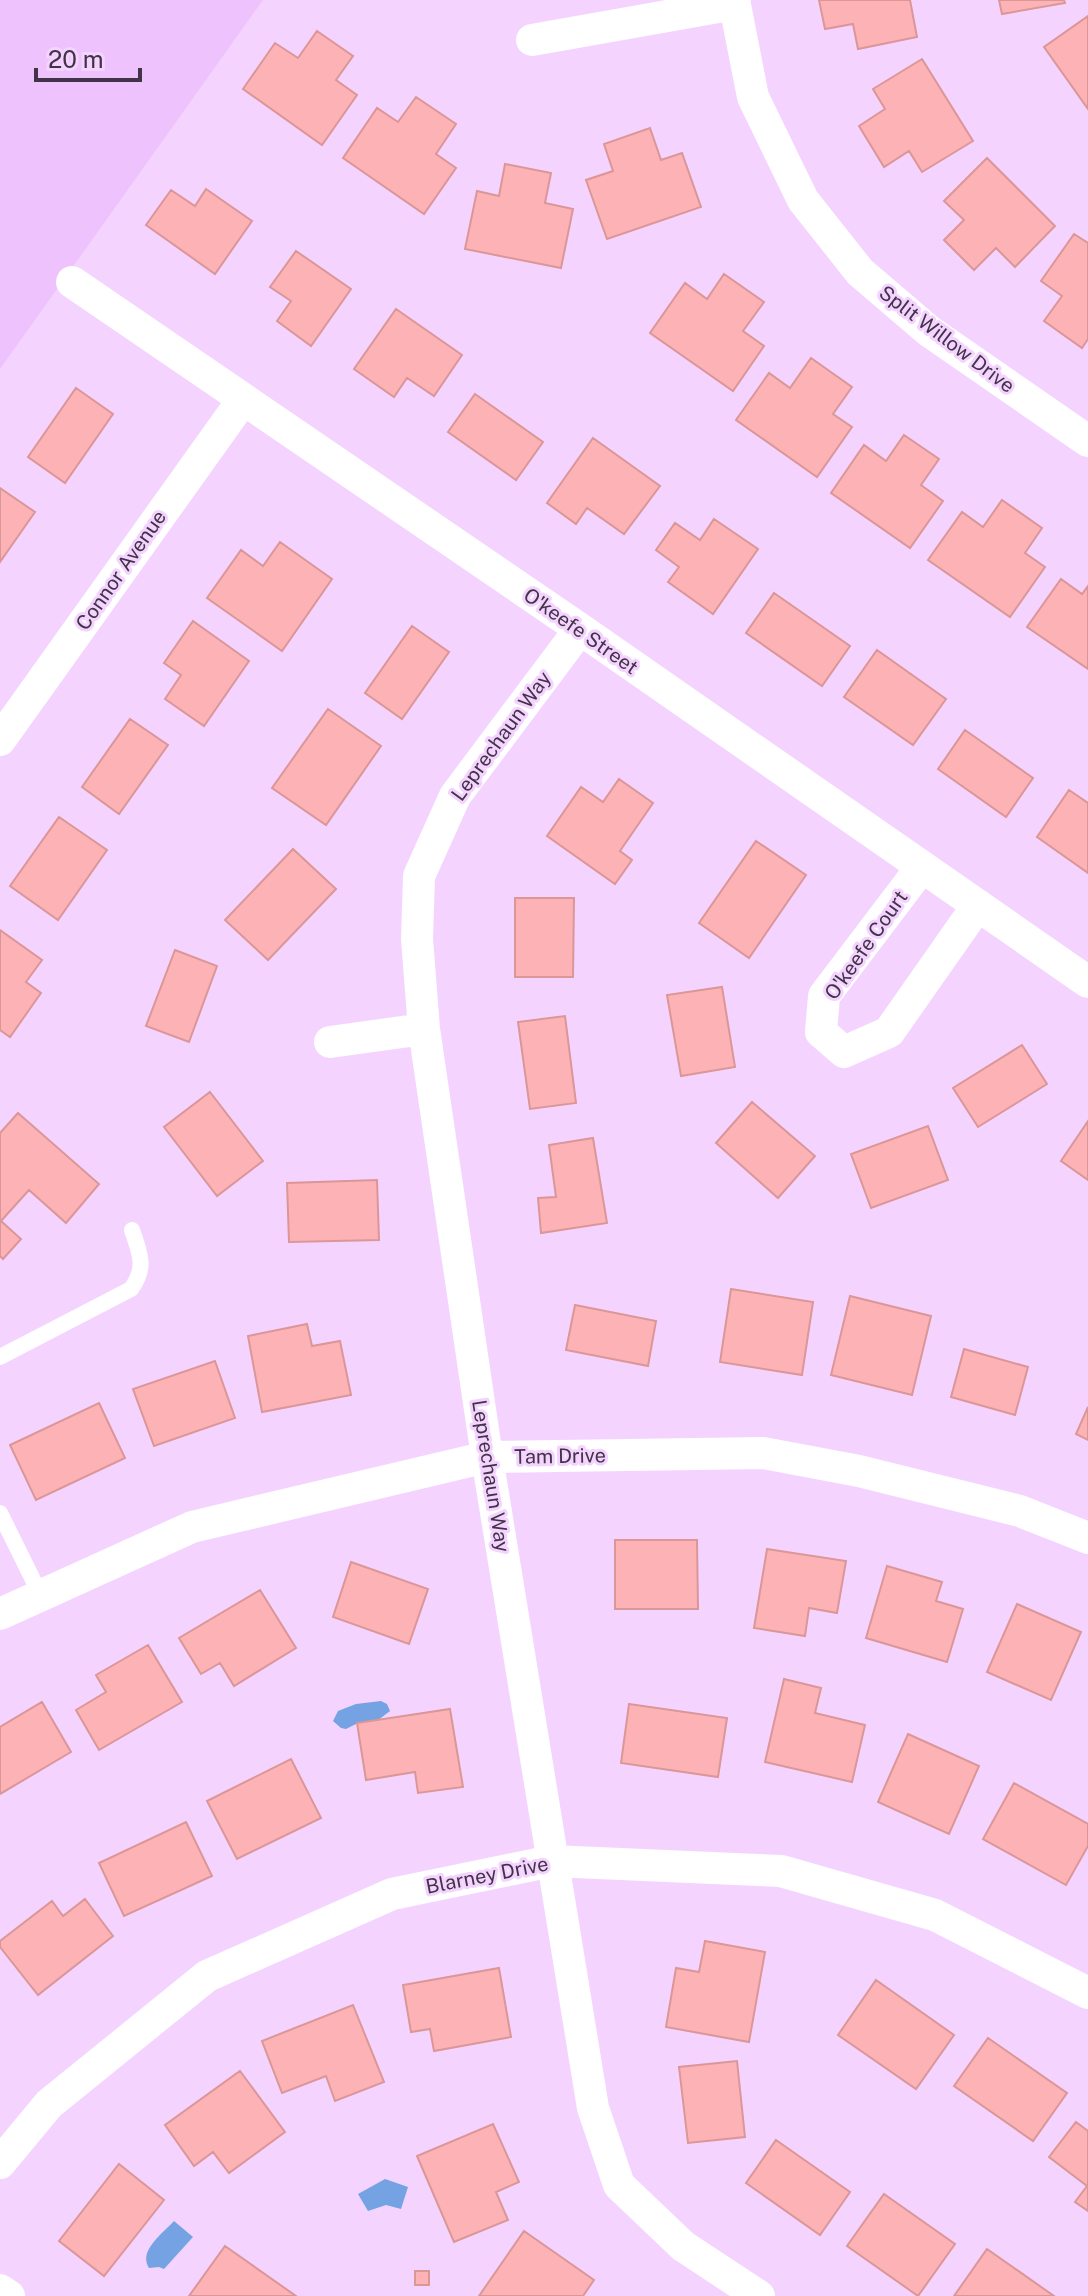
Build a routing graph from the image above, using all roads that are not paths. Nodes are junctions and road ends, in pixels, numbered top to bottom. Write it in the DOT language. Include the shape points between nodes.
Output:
graph roads {
  1 [pos="734,2"];
  2 [pos="532,40"];
  3 [pos="72,282"];
  4 [pos="242,401"];
  5 [pos="1088,441"];
  6 [pos="580,629"];
  7 [pos="0,740"];
  8 [pos="921,868"];
  9 [pos="978,905"];
  10 [pos="1088,982"];
  11 [pos="424,1029"];
  12 [pos="330,1042"];
  13 [pos="132,1230"];
  14 [pos="0,1357"];
  15 [pos="487,1457"];
  16 [pos="0,1513"];
  17 [pos="1088,1538"];
  18 [pos="41,1596"];
  19 [pos="0,1614"];
  20 [pos="552,1861"];
  21 [pos="1088,1993"];
  22 [pos="0,2163"];
  23 [pos="0,2290"];
  24 [pos="9,2296"];
  25 [pos="759,2296"];
  1 -- 2 [label="street"];
  1 -- 5 [label="street, Split Willow Drive" via="753,97 803,200 860,272 929,331"];
  3 -- 4 [label="street, O'keefe Street"];
  4 -- 6 [label="street, O'keefe Street"];
  4 -- 7 [label="street, Connor Avenue"];
  6 -- 8 [label="street, O'keefe Street"];
  6 -- 11 [label="street, Leprechaun Way" via="455,796 419,876 417,939"];
  8 -- 9 [label="street, O'keefe Street"];
  8 -- 9 [label="street, O'keefe Court" via="824,996 821,1032 844,1052 889,1032"];
  9 -- 10 [label="street, O'keefe Street"];
  11 -- 12 [label="street"];
  11 -- 15 [label="street, Leprechaun Way"];
  13 -- 14 [label="lane" via="141,1275 131,1289"];
  15 -- 17 [label="street, Tam Drive" via="763,1453 1020,1511"];
  15 -- 18 [label="street, Tam Drive" via="192,1527"];
  15 -- 20 [label="street, Leprechaun Way"];
  16 -- 18 [label="lane"];
  18 -- 19 [label="street, Tam Drive"];
  20 -- 21 [label="street, Blarney Drive" via="781,1871 935,1915"];
  20 -- 22 [label="street, Blarney Drive" via="392,1894 207,1976 49,2104"];
  20 -- 25 [label="street, Leprechaun Way" via="593,2108 619,2185 683,2246"];
  23 -- 24 [label="street"];
}
